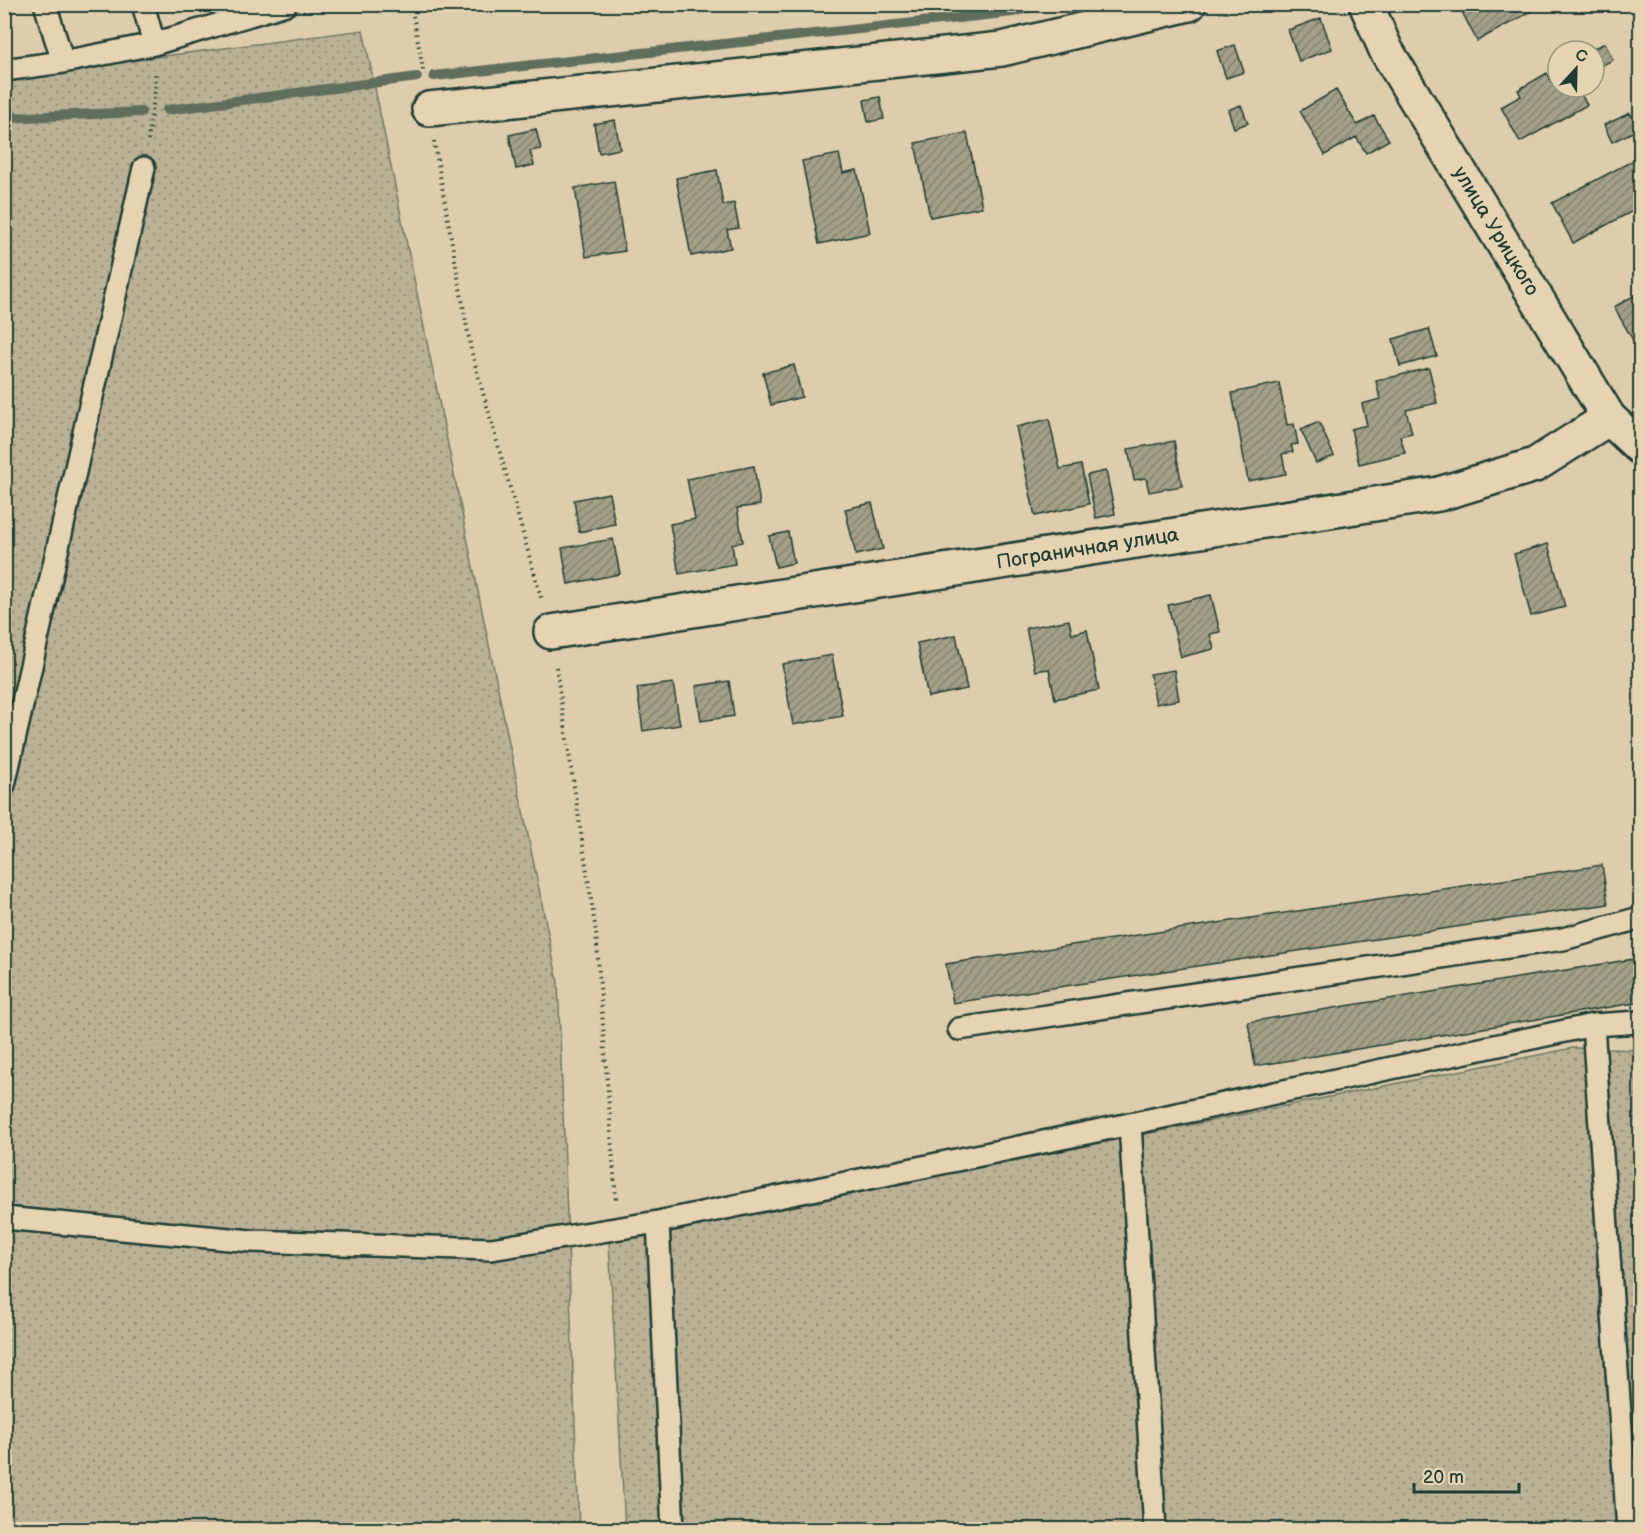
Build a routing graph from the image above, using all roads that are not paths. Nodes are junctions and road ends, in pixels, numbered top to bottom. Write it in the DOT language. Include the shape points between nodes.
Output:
graph roads {
  1 [pos="45,4"];
  2 [pos="143,4"];
  3 [pos="286,4"];
  4 [pos="1189,4"];
  5 [pos="1366,4"];
  6 [pos="154,44"];
  7 [pos="63,62"];
  8 [pos="4,70"];
  9 [pos="429,109"];
  10 [pos="144,168"];
  11 [pos="1609,418"];
  12 [pos="1641,447"];
  13 [pos="551,632"];
  14 [pos="4,785"];
  15 [pos="1641,918"];
  16 [pos="1641,1022"];
  17 [pos="1593,1025"];
  18 [pos="959,1029"];
  19 [pos="1130,1124"];
  20 [pos="4,1218"];
  21 [pos="658,1222"];
  22 [pos="673,1530"];
  23 [pos="1155,1530"];
  24 [pos="1628,1530"];
  1 -- 7 [label="lane"];
  2 -- 6 [label="lane"];
  3 -- 6 [label="lane"];
  4 -- 9 [label="street" via="1002,49"];
  5 -- 11 [label="street, улица Урицкого" via="1386,50"];
  6 -- 7 [label="lane"];
  7 -- 8 [label="lane"];
  10 -- 14 [label="lane"];
  11 -- 12 [label="street, улица Урицкого"];
  11 -- 13 [label="street, Пограничная улица" via="1535,465 1439,494"];
  15 -- 18 [label="lane" via="1563,939"];
  16 -- 17 [label="lane"];
  17 -- 19 [label="lane"];
  17 -- 24 [label="lane"];
  19 -- 21 [label="lane"];
  19 -- 23 [label="lane"];
  20 -- 21 [label="lane" via="251,1241 491,1249"];
  21 -- 22 [label="lane"];
}
